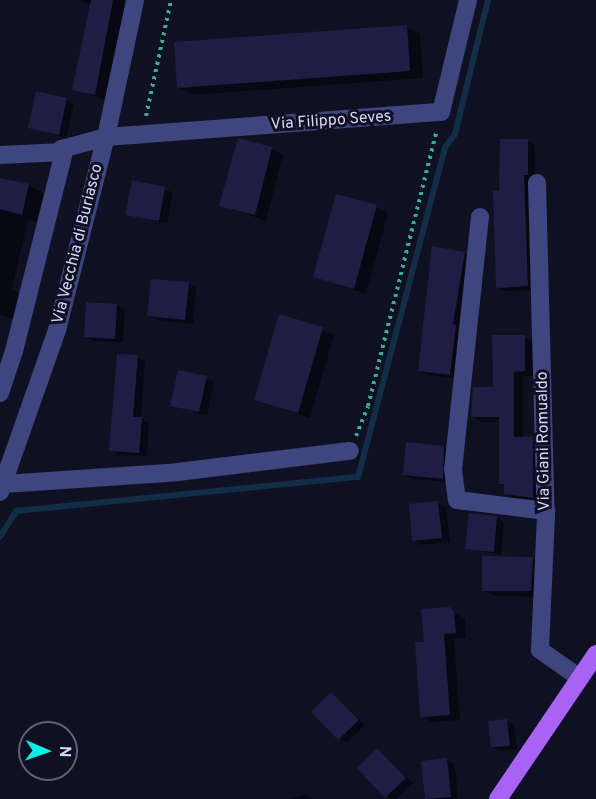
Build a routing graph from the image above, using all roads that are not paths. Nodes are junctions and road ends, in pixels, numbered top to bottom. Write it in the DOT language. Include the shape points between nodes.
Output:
graph roads {
  1 [pos="135,0"];
  2 [pos="468,0"];
  3 [pos="106,137"];
  4 [pos="64,152"];
  5 [pos="0,155"];
  6 [pos="537,183"];
  7 [pos="480,217"];
  8 [pos="7,347"];
  9 [pos="0,393"];
  10 [pos="350,451"];
  11 [pos="2,488"];
  12 [pos="546,511"];
  13 [pos="596,654"];
  14 [pos="580,678"];
  15 [pos="498,799"];
  1 -- 3 [label="street, Via Vecchia di Buriasco"];
  2 -- 3 [label="street, Via Filippo Seves" via="441,112"];
  3 -- 4 [label="street, Via Filippo Seves" via="62,148"];
  3 -- 11 [label="street, Via Vecchia di Buriasco" via="57,330"];
  4 -- 5 [label="street"];
  4 -- 8 [label="street"];
  6 -- 12 [label="street, Via Giani Romualdo"];
  7 -- 12 [label="street" via="453,468 457,500"];
  8 -- 9 [label="street"];
  10 -- 11 [label="street, Via Vecchia di Buriasco"];
  12 -- 14 [label="street, Via Giani Romualdo" via="540,650"];
  13 -- 14 [label="main road"];
  14 -- 15 [label="main road"];
}
